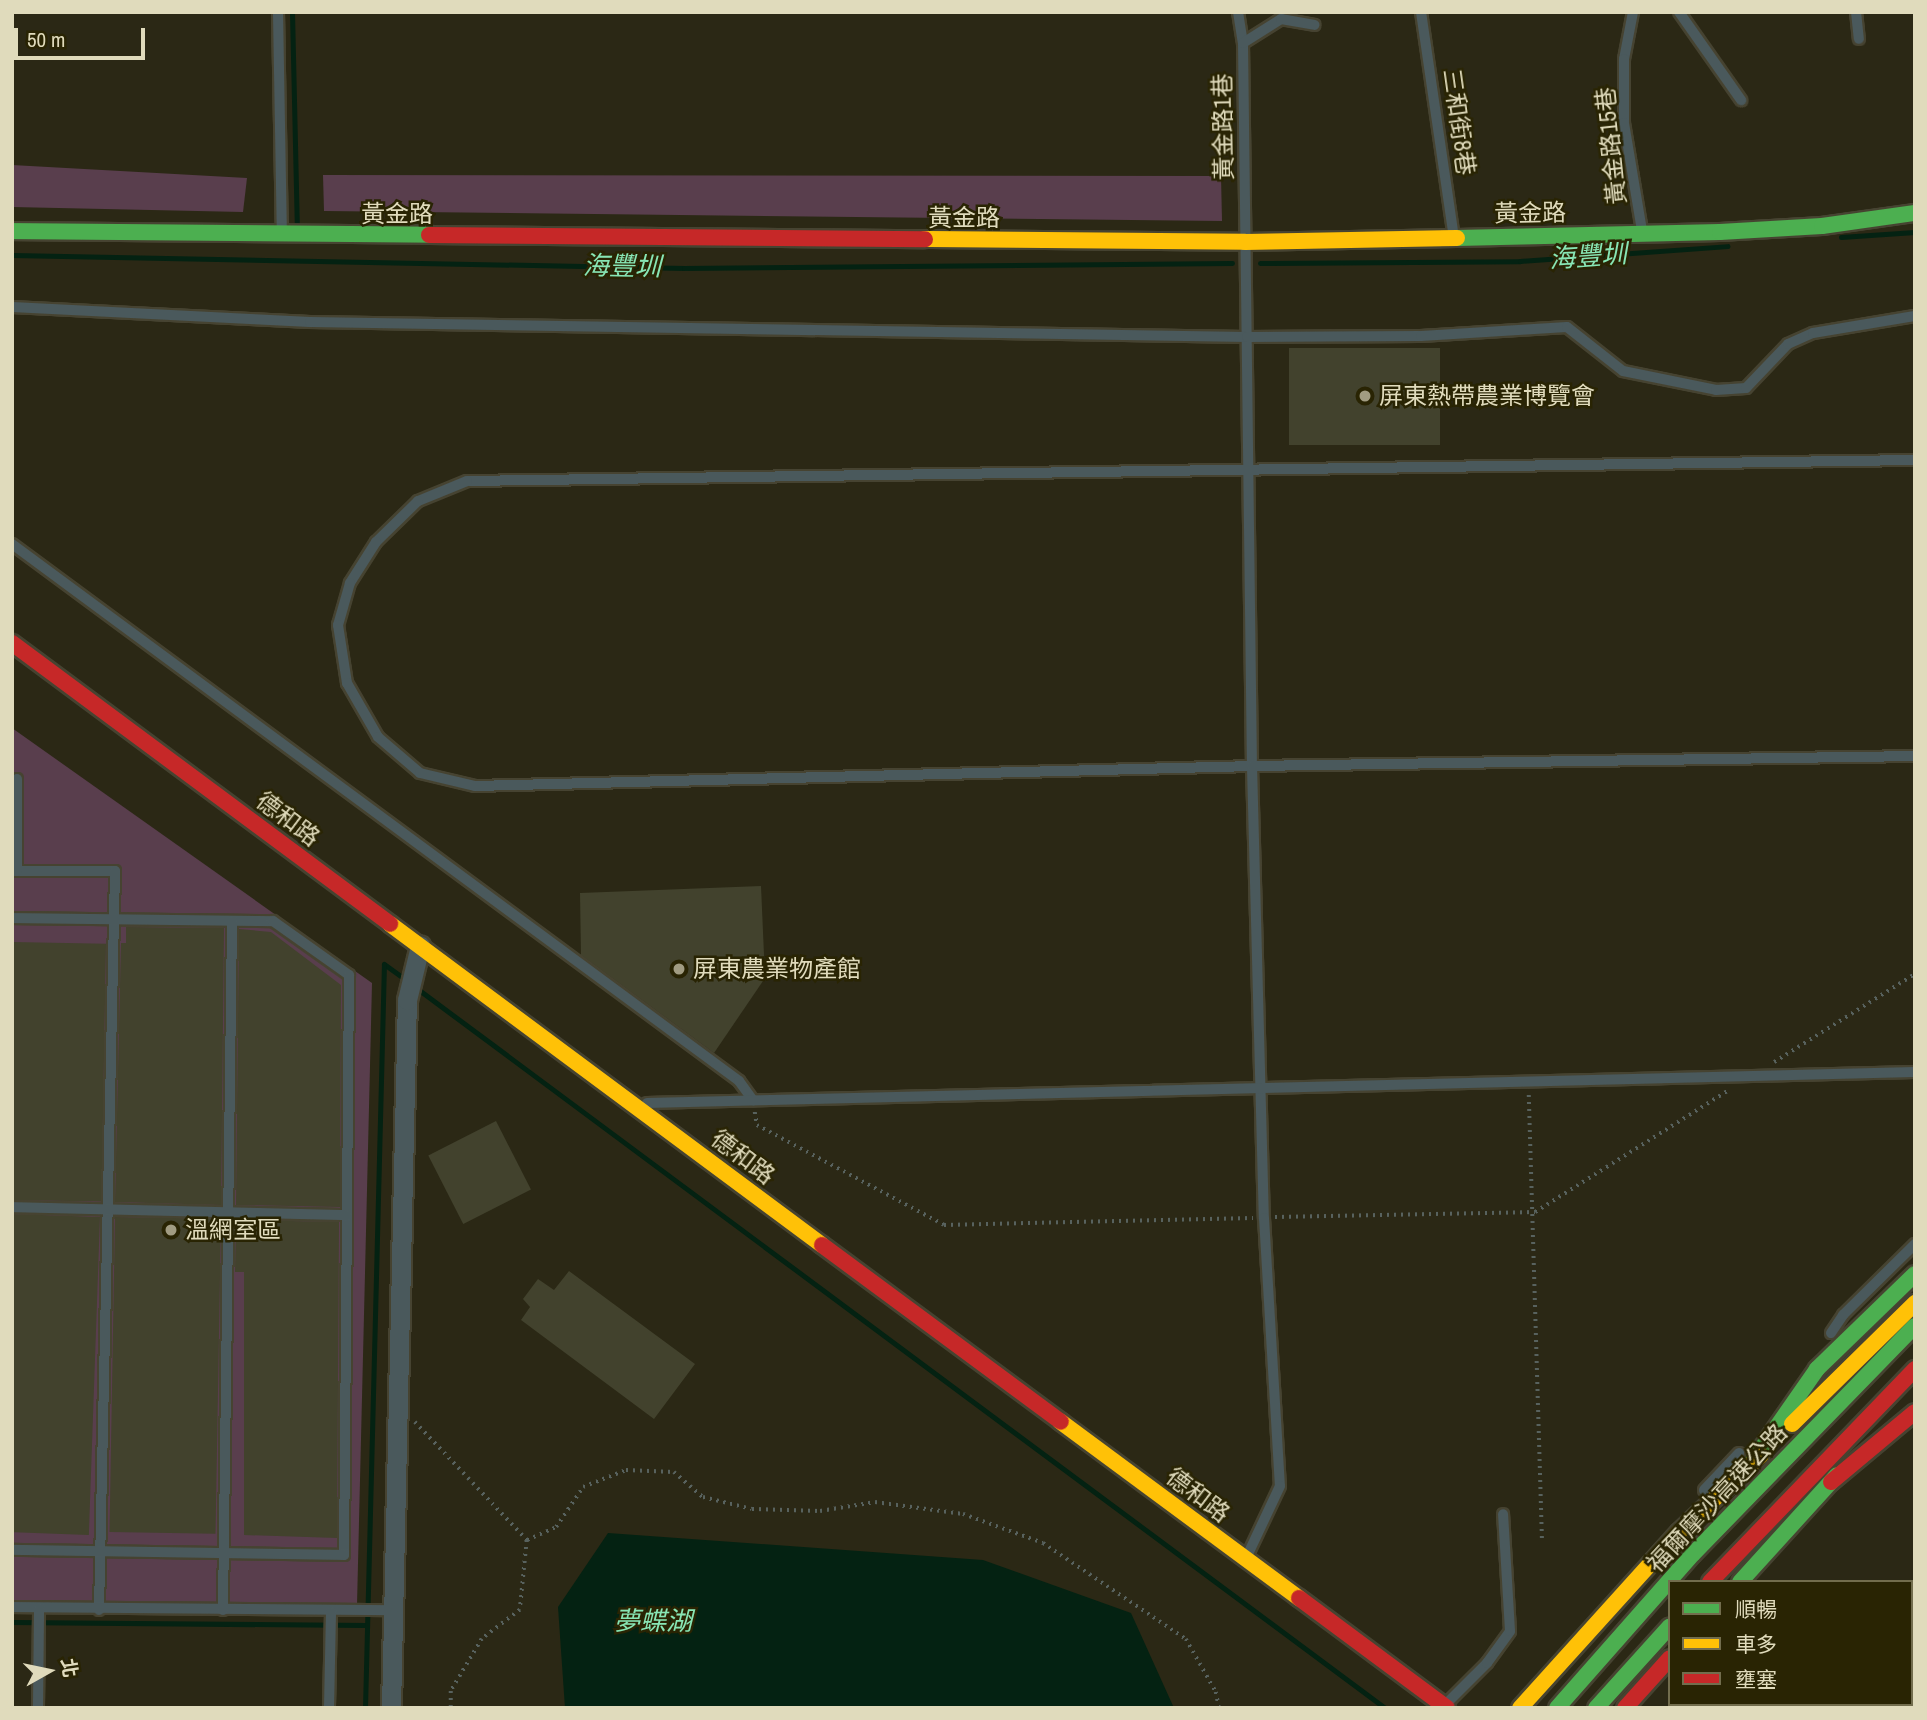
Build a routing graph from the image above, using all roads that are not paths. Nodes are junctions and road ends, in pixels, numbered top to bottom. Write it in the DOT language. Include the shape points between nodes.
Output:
graph roads {
  1 [pos="278,12"];
  2 [pos="1238,12"];
  3 [pos="1421,12"];
  4 [pos="1633,12"];
  5 [pos="1679,12"];
  6 [pos="1856,12"];
  7 [pos="1314,25"];
  8 [pos="1859,39"];
  9 [pos="1243,43"];
  10 [pos="1741,100"];
  11 [pos="1915,213"];
  12 [pos="12,231"];
  13 [pos="1643,234"];
  14 [pos="283,236"];
  15 [pos="1455,238"];
  16 [pos="1245,242"];
  17 [pos="12,307"];
  18 [pos="1915,316"];
  19 [pos="1247,337"];
  20 [pos="1915,460"];
  21 [pos="1248,466"];
  22 [pos="12,544"];
  23 [pos="12,643"];
  24 [pos="1915,756"];
  25 [pos="1252,766"];
  26 [pos="18,779"];
  27 [pos="14,871"];
  28 [pos="12,918"];
  29 [pos="114,921"];
  30 [pos="232,921"];
  31 [pos="420,946"];
  32 [pos="1915,1072"];
  33 [pos="1261,1088"];
  34 [pos="754,1100"];
  35 [pos="633,1103"];
  36 [pos="12,1207"];
  37 [pos="108,1209"];
  38 [pos="227,1212"];
  39 [pos="347,1215"];
  40 [pos="1915,1244"];
  41 [pos="1915,1274"];
  42 [pos="1915,1303"];
  43 [pos="1915,1326"];
  44 [pos="1915,1369"];
  45 [pos="1915,1396"];
  46 [pos="1915,1412"];
  47 [pos="1915,1428"];
  48 [pos="1757,1433"];
  49 [pos="1748,1443"];
  50 [pos="1748,1468"];
  51 [pos="1831,1482"];
  52 [pos="1503,1514"];
  53 [pos="1679,1532"];
  54 [pos="12,1550"];
  55 [pos="101,1551"];
  56 [pos="222,1553"];
  57 [pos="1246,1558"];
  58 [pos="1757,1563"];
  59 [pos="1670,1580"];
  60 [pos="1712,1580"];
  61 [pos="1742,1580"];
  62 [pos="1668,1582"];
  63 [pos="12,1608"];
  64 [pos="39,1608"];
  65 [pos="99,1609"];
  66 [pos="223,1610"];
  67 [pos="393,1610"];
  68 [pos="331,1612"];
  69 [pos="1668,1628"];
  70 [pos="1668,1660"];
  71 [pos="1445,1707"];
  72 [pos="38,1708"];
  73 [pos="328,1708"];
  74 [pos="391,1708"];
  75 [pos="1520,1708"];
  76 [pos="1557,1708"];
  77 [pos="1596,1708"];
  78 [pos="1625,1708"];
  1 -- 14 [label="lane"];
  2 -- 9 [label="lane, 黃金路1巷"];
  3 -- 15 [label="lane, 三和街8巷"];
  4 -- 13 [label="lane, 黃金路15巷" via="1624,59 1624,123"];
  5 -- 10 [label="lane"];
  6 -- 8 [label="lane"];
  7 -- 9 [label="lane" via="1287,17"];
  9 -- 16 [label="lane, 黃金路1巷"];
  11 -- 13 [label="main road, 黃金路" via="1822,226"];
  12 -- 14 [label="main road, 黃金路"];
  13 -- 15 [label="main road, 黃金路"];
  14 -- 16 [label="main road, 黃金路"];
  15 -- 16 [label="main road, 黃金路"];
  16 -- 19 [label="lane, 黃金路1巷"];
  17 -- 19 [label="lane" via="310,322"];
  18 -- 19 [label="lane" via="1813,332 1788,344 1746,388 1716,390 1623,370 1567,327 1421,336"];
  19 -- 21 [label="lane, 黃金路1巷"];
  20 -- 21 [label="lane"];
  21 -- 25 [label="lane, 黃金路1巷"];
  21 -- 25 [label="lane" via="467,481 418,501 376,542 350,583 338,625 347,683 378,737 420,773 475,786"];
  22 -- 34 [label="lane" via="739,1081"];
  23 -- 31 [label="main road, 德和路"];
  24 -- 25 [label="lane"];
  25 -- 33 [label="lane, 黃金路1巷"];
  26 -- 27 [label="lane"];
  27 -- 29 [label="lane" via="115,871"];
  28 -- 29 [label="lane"];
  29 -- 30 [label="lane"];
  29 -- 37 [label="lane"];
  30 -- 38 [label="lane"];
  30 -- 39 [label="lane" via="272,921 349,975"];
  31 -- 35 [label="main road, 德和路"];
  31 -- 67 [label="street" via="407,1000"];
  32 -- 33 [label="lane"];
  33 -- 34 [label="lane"];
  33 -- 57 [label="lane, 黃金路1巷" via="1280,1486"];
  34 -- 35 [label="lane"];
  35 -- 57 [label="main road, 德和路"];
  36 -- 37 [label="lane"];
  37 -- 38 [label="lane"];
  37 -- 55 [label="lane"];
  38 -- 39 [label="lane"];
  38 -- 56 [label="lane"];
  39 -- 56 [label="lane" via="344,1555"];
  40 -- 48 [label="lane" via="1843,1315 1804,1376"];
  41 -- 50 [label="main road" via="1818,1369"];
  42 -- 50 [label="main road"];
  43 -- 59 [label="main road, 福爾摩沙高速公路"];
  44 -- 60 [label="main road, 福爾摩沙高速公路"];
  45 -- 51 [label="main road"];
  46 -- 51 [label="main road"];
  47 -- 58 [label="lane"];
  49 -- 53 [label="lane" via="1701,1494"];
  50 -- 53 [label="main road"];
  51 -- 58 [label="main road"];
  52 -- 71 [label="lane" via="1510,1631"];
  53 -- 75 [label="main road"];
  54 -- 55 [label="lane"];
  55 -- 56 [label="lane"];
  55 -- 65 [label="lane"];
  56 -- 66 [label="lane"];
  57 -- 71 [label="main road, 德和路"];
  58 -- 61 [label="main road"];
  62 -- 76 [label="main road, 福爾摩沙高速公路"];
  63 -- 64 [label="lane"];
  64 -- 65 [label="lane"];
  64 -- 72 [label="lane"];
  65 -- 66 [label="lane"];
  66 -- 68 [label="lane"];
  67 -- 68 [label="lane"];
  67 -- 74 [label="street"];
  68 -- 73 [label="lane"];
  69 -- 77 [label="main road"];
  70 -- 78 [label="main road"];
}
